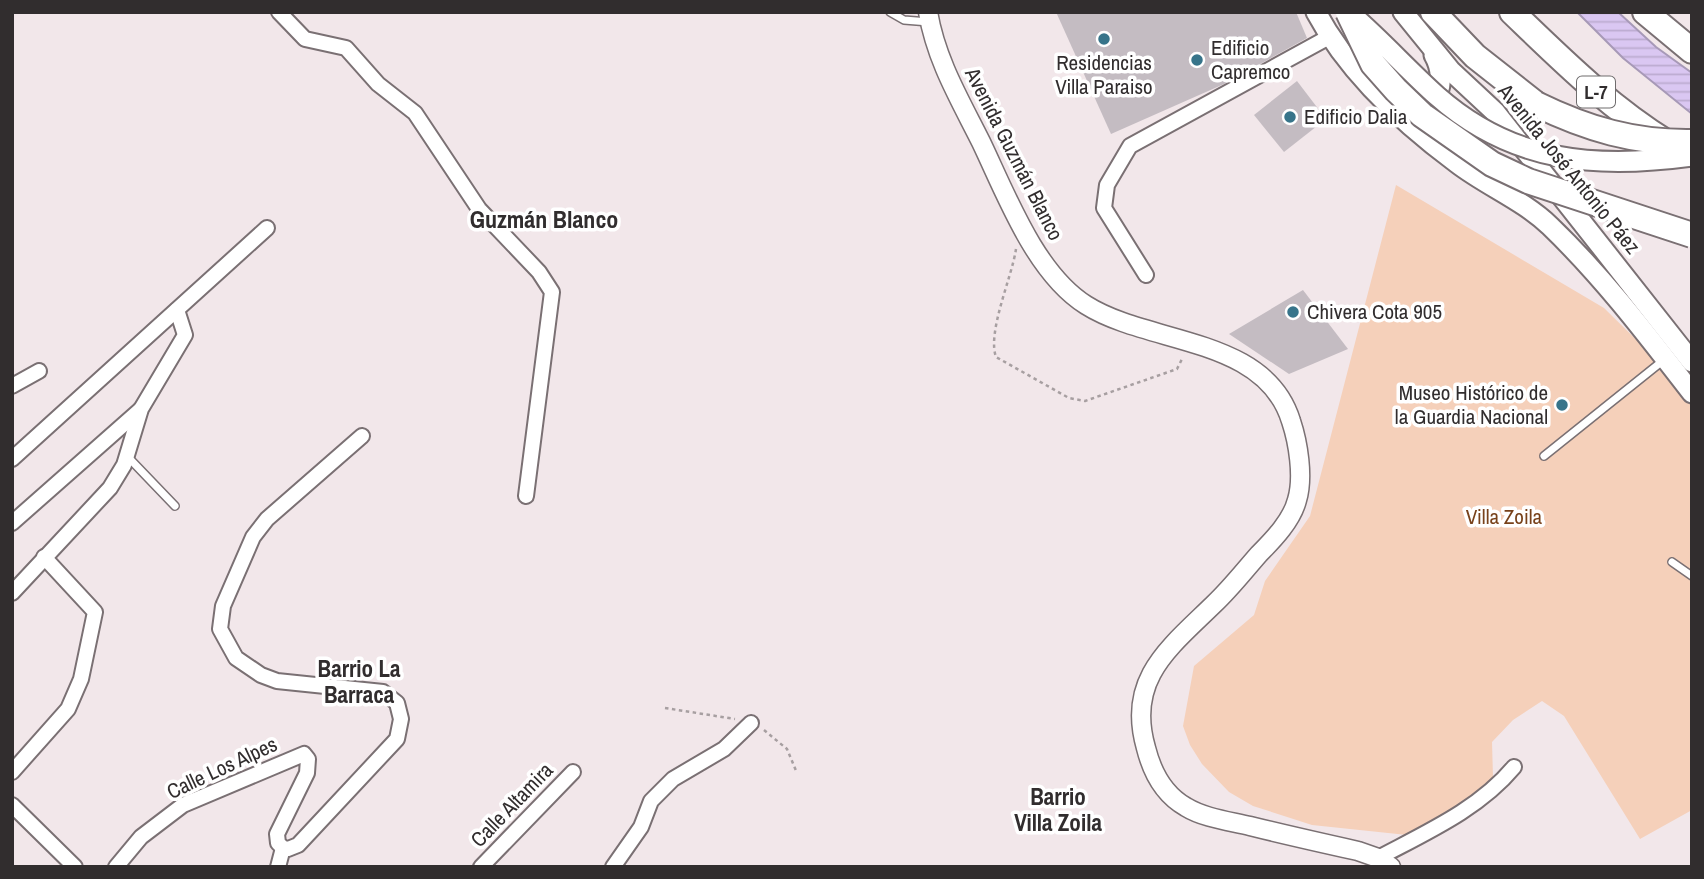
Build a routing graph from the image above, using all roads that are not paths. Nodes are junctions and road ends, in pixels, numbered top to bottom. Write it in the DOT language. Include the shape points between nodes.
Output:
graph roads {
  1 [pos="279,12"];
  2 [pos="890,12"];
  3 [pos="1316,12"];
  4 [pos="1348,12"];
  5 [pos="1403,12"];
  6 [pos="1433,12"];
  7 [pos="1512,12"];
  8 [pos="1645,12"];
  9 [pos="929,17"];
  10 [pos="1329,37"];
  11 [pos="1425,41"];
  12 [pos="1692,51"];
  13 [pos="1378,92"];
  14 [pos="1692,142"];
  15 [pos="1692,157"];
  16 [pos="267,228"];
  17 [pos="1692,235"];
  18 [pos="1146,275"];
  19 [pos="177,310"];
  20 [pos="1665,358"];
  21 [pos="1692,362"];
  22 [pos="40,371"];
  23 [pos="12,386"];
  24 [pos="1692,393"];
  25 [pos="141,409"];
  26 [pos="362,436"];
  27 [pos="127,455"];
  28 [pos="1544,456"];
  29 [pos="12,459"];
  30 [pos="526,496"];
  31 [pos="174,506"];
  32 [pos="12,523"];
  33 [pos="44,557"];
  34 [pos="1672,562"];
  35 [pos="1692,576"];
  36 [pos="15,585"];
  37 [pos="751,723"];
  38 [pos="1514,766"];
  39 [pos="12,772"];
  40 [pos="573,772"];
  41 [pos="12,805"];
  42 [pos="283,848"];
  43 [pos="1385,862"];
  44 [pos="75,867"];
  45 [pos="117,867"];
  46 [pos="278,867"];
  47 [pos="481,867"];
  48 [pos="612,867"];
  1 -- 30 [label="street" via="305,39 346,48 378,84 415,113 479,209 552,292"];
  2 -- 9 [label="lane" via="904,20"];
  3 -- 10 [label="main road"];
  4 -- 15 [label="main road, bridge" via="1437,96 1487,132 1516,146 1545,155 1612,163"];
  4 -- 17 [label="highway, bridge" via="1373,64 1396,90 1422,115 1492,164 1528,181"];
  5 -- 11 [label="main road, Avenida José Antonio Páez"];
  6 -- 14 [label="highway, bridge" via="1475,56 1536,104 1589,128 1623,137"];
  7 -- 15 [label="highway, L-7" via="1557,59 1608,101"];
  8 -- 12 [label="highway"];
  9 -- 43 [label="street, Avenida Guzmán Blanco" via="940,61 1020,225 1055,277 1084,304 1132,328 1228,354 1273,388 1291,419 1298,461 1297,499 1279,534 1152,669 1139,702 1151,766 1168,793 1186,808"];
  10 -- 13 [label="main road"];
  10 -- 18 [label="street" via="1130,146 1107,185 1104,208"];
  11 -- 13 [label="main road" via="1441,76 1441,89 1433,101 1407,108"];
  11 -- 21 [label="main road, Avenida José Antonio Páez" via="1496,112"];
  13 -- 20 [label="main road" via="1458,164 1548,225 1611,291"];
  16 -- 19 [label="street"];
  19 -- 25 [label="street" via="185,335"];
  19 -- 29 [label="street"];
  20 -- 24 [label="main road"];
  20 -- 28 [label="lane"];
  22 -- 23 [label="street"];
  25 -- 27 [label="street"];
  25 -- 32 [label="street"];
  26 -- 42 [label="street" via="267,519 243,556 223,606 220,629 228,648 244,666 277,681 383,692 397,703 401,719 397,739 336,808 298,845"];
  27 -- 31 [label="lane"];
  27 -- 33 [label="street" via="110,488"];
  33 -- 36 [label="street"];
  33 -- 39 [label="street" via="95,612 81,679 68,709"];
  34 -- 35 [label="lane"];
  37 -- 48 [label="street" via="724,749 673,779 652,801 641,827"];
  38 -- 43 [label="street" via="1462,813"];
  40 -- 47 [label="street, Calle Altamira"];
  41 -- 44 [label="street"];
  42 -- 45 [label="street, Calle Los Alpes" via="277,834 307,773 304,754 183,805 141,837"];
  42 -- 46 [label="street"];
}
